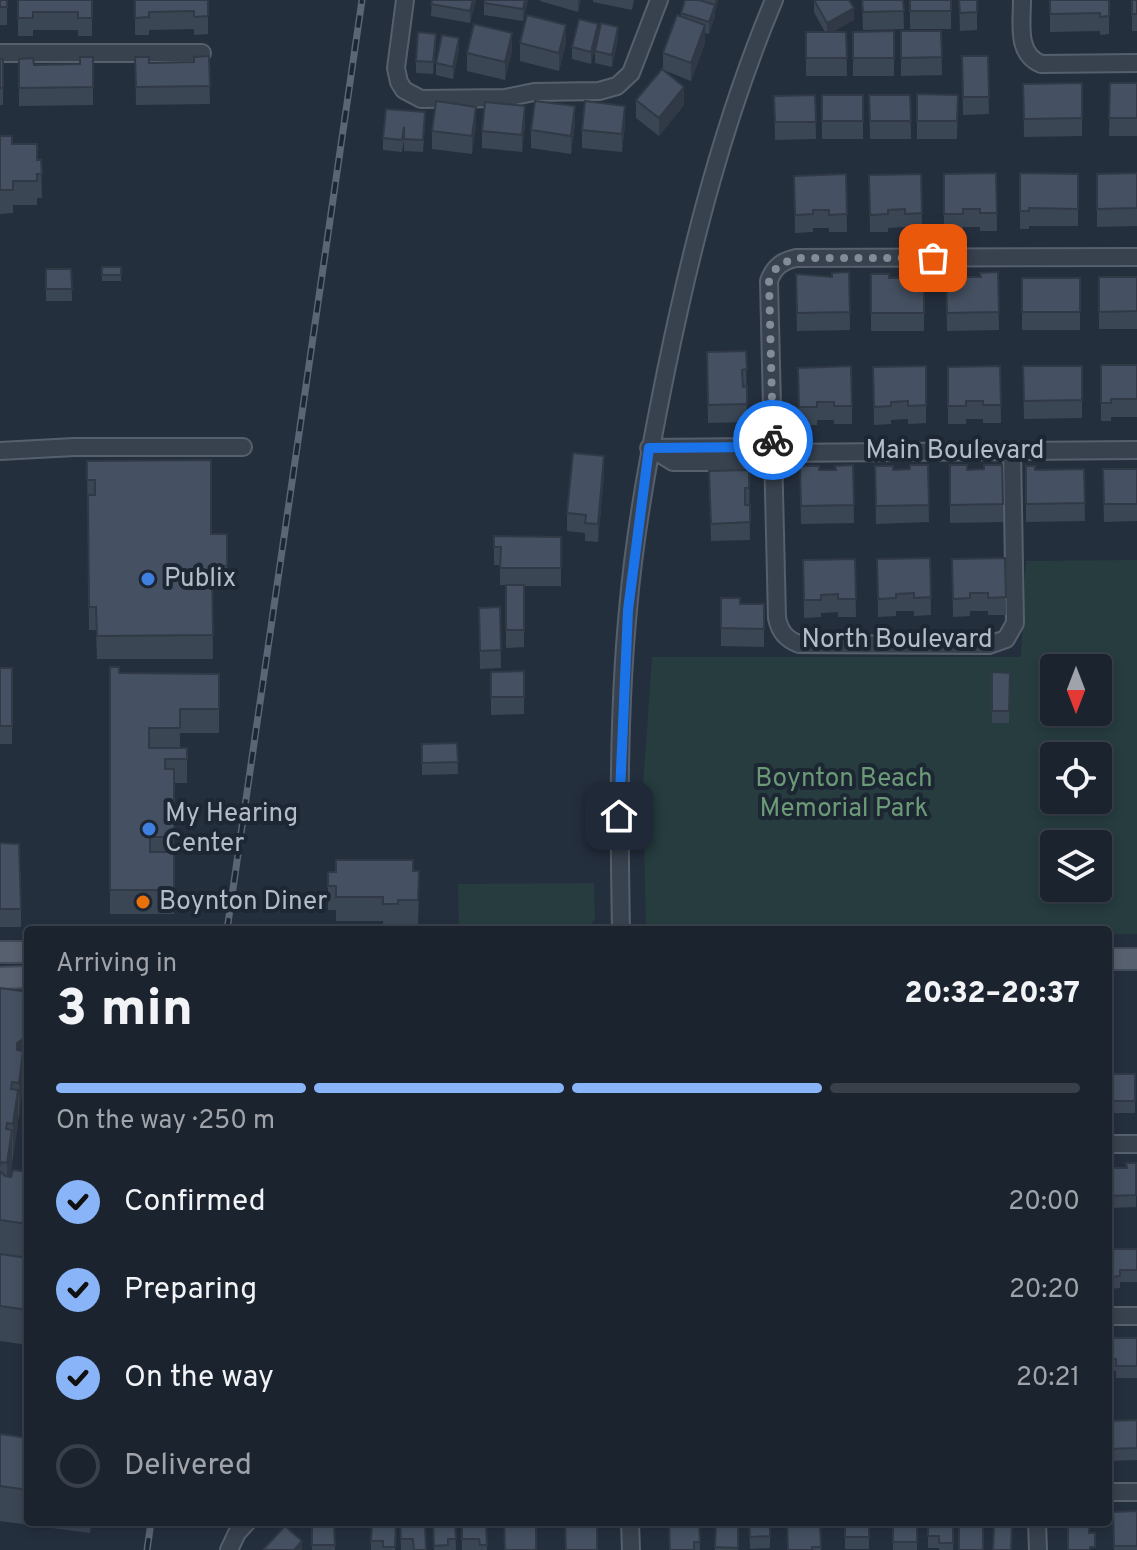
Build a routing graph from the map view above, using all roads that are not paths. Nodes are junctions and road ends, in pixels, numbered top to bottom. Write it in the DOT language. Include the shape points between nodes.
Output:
graph roads {
  1 [pos="405,0"];
  2 [pos="659,0"];
  3 [pos="774,0"];
  4 [pos="1022,0"];
  5 [pos="0,53"];
  6 [pos="202,53"];
  7 [pos="1137,63"];
  8 [pos="1137,257"];
  9 [pos="243,447"];
  10 [pos="649,448"];
  11 [pos="1137,450"];
  12 [pos="0,451"];
  13 [pos="1012,451"];
  14 [pos="773,453"];
  15 [pos="621,926"];
  16 [pos="0,952"];
  17 [pos="24,952"];
  18 [pos="1112,959"];
  19 [pos="1137,959"];
  20 [pos="24,977"];
  21 [pos="0,978"];
  22 [pos="1112,1144"];
  23 [pos="1137,1144"];
  24 [pos="1112,1316"];
  25 [pos="1137,1316"];
  26 [pos="1112,1492"];
  27 [pos="1137,1492"];
  28 [pos="243,1526"];
  29 [pos="630,1526"];
  30 [pos="1037,1526"];
  31 [pos="229,1550"];
  32 [pos="631,1550"];
  33 [pos="1038,1550"];
  1 -- 2 [label="street" via="396,68 404,90 421,99 505,98 617,86 631,73"];
  3 -- 10 [label="street" via="709,187"];
  4 -- 7 [label="street" via="1023,43 1032,60"];
  5 -- 6 [label="street"];
  8 -- 14 [label="street" via="786,260 769,281"];
  9 -- 12 [label="street"];
  10 -- 14 [label="street, Main Boulevard" via="673,462 760,462"];
  10 -- 15 [label="street" via="628,610 619,816"];
  11 -- 13 [label="street, Main Boulevard"];
  13 -- 14 [label="street, Main Boulevard"];
  13 -- 14 [label="street, North Boulevard" via="1015,623 1006,639 989,645 799,644 783,635 777,618"];
  16 -- 17 [label="main road"];
  18 -- 19 [label="main road"];
  20 -- 21 [label="main road"];
  22 -- 23 [label="street"];
  24 -- 25 [label="street"];
  26 -- 27 [label="street"];
  28 -- 31 [label="street"];
  29 -- 32 [label="street"];
  30 -- 33 [label="street"];
}
